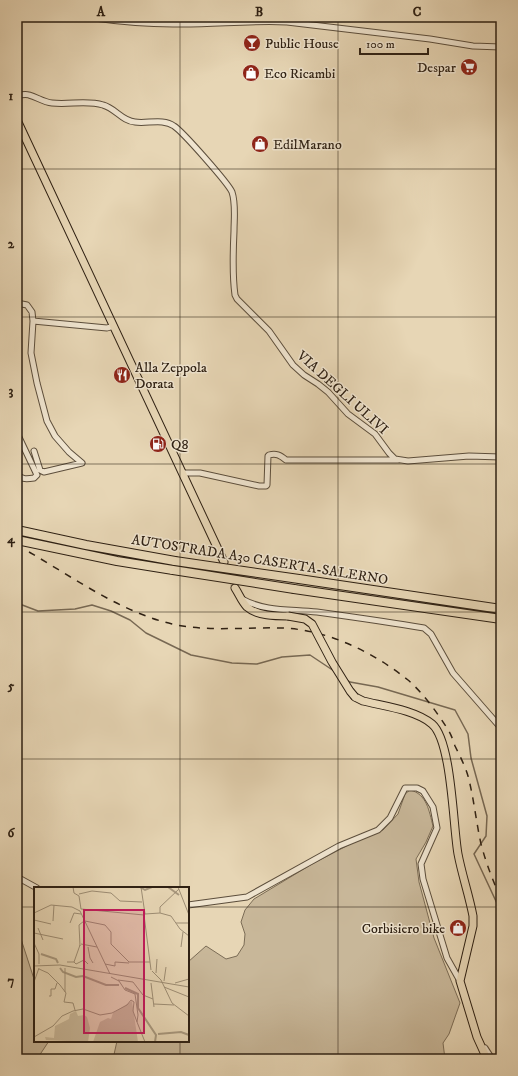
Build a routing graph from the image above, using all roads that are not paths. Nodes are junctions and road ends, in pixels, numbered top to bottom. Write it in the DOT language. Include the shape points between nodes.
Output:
graph roads {
  1 [pos="86,17"];
  2 [pos="500,47"];
  3 [pos="17,95"];
  4 [pos="17,120"];
  5 [pos="17,303"];
  6 [pos="33,322"];
  7 [pos="114,326"];
  8 [pos="17,433"];
  9 [pos="34,450"];
  10 [pos="501,457"];
  11 [pos="399,460"];
  12 [pos="183,473"];
  13 [pos="17,474"];
  14 [pos="17,530"];
  15 [pos="17,540"];
  16 [pos="224,562"];
  17 [pos="235,588"];
  18 [pos="241,599"];
  19 [pos="501,608"];
  20 [pos="501,619"];
  21 [pos="501,728"];
  22 [pos="17,877"];
  23 [pos="35,887"];
  24 [pos="189,905"];
  25 [pos="460,981"];
  26 [pos="485,1046"];
  27 [pos="487,1059"];
  28 [pos="492,1059"];
  1 -- 2 [label="street" via="173,24 287,22 473,46"];
  3 -- 11 [label="street, VIA DEGLI ULIVI" via="29,95 52,103 104,105 124,119 168,123 181,132 231,190 234,214 234,287 237,299 269,331 293,365 328,392 348,414 375,434 389,453"];
  4 -- 7 [label="main road"];
  5 -- 6 [label="street" via="27,305 32,312"];
  6 -- 7 [label="street" via="107,328"];
  6 -- 9 [label="street" via="31,353 48,421 55,436 82,463 44,472 40,470"];
  7 -- 12 [label="main road"];
  8 -- 13 [label="street" via="37,475 26,479"];
  10 -- 11 [label="street"];
  11 -- 12 [label="street" via="286,460 278,454 273,454 268,456 266,486"];
  12 -- 16 [label="main road"];
  14 -- 19 [label="highway, AUTOSTRADA A30 CASERTA-SALERNO, bridge" via="175,561"];
  15 -- 20 [label="highway, AUTOSTRADA A30 CASERTA-SALERNO, bridge" via="117,561"];
  17 -- 18 [label="main road"];
  18 -- 21 [label="street" via="267,608 316,612 424,628 431,634 453,673"];
  18 -- 25 [label="main road, bridge" via="250,610 305,619 312,624 332,662 355,697 422,718 432,724 439,734 452,796 458,852 473,916"];
  22 -- 23 [label="street"];
  24 -- 25 [label="street" via="247,897 339,846 378,830 390,818 404,788 417,788 423,791 434,807 437,828 421,864 423,879 447,958"];
  25 -- 27 [label="main road" via="477,1037"];
  26 -- 28 [label="street"];
}
